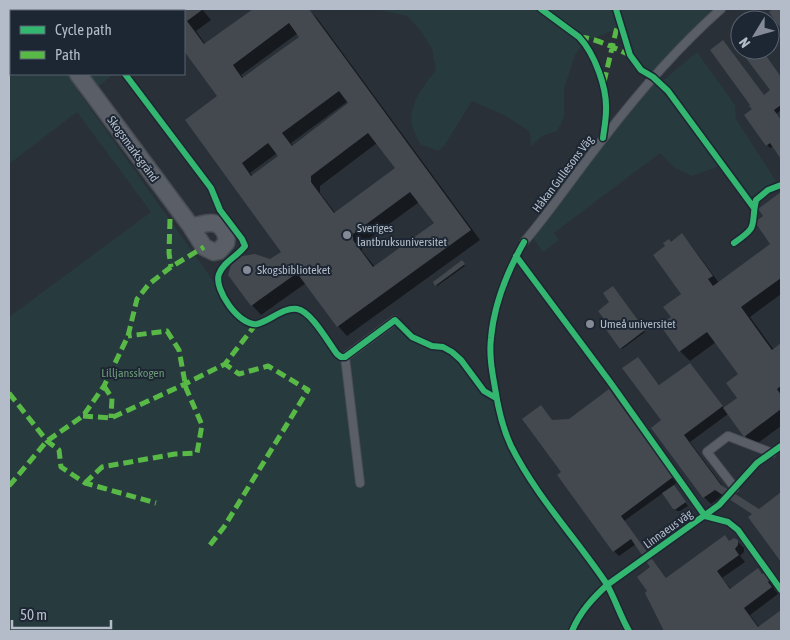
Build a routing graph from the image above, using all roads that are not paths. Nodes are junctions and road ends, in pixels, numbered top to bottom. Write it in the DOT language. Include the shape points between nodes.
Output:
graph roads {
  1 [pos="721,9"];
  2 [pos="79,75"];
  3 [pos="190,225"];
  4 [pos="524,242"];
  5 [pos="395,320"];
  6 [pos="772,453"];
  7 [pos="360,483"];
  8 [pos="735,488"];
  1 -- 4 [label="lane, Håkan Gullesons Väg" via="680,46 653,77"];
  2 -- 3 [label="street, Skogsmarksgränd"];
  5 -- 7 [label="lane" via="346,357"];
  6 -- 8 [label="lane" via="728,436 707,452"];
}
